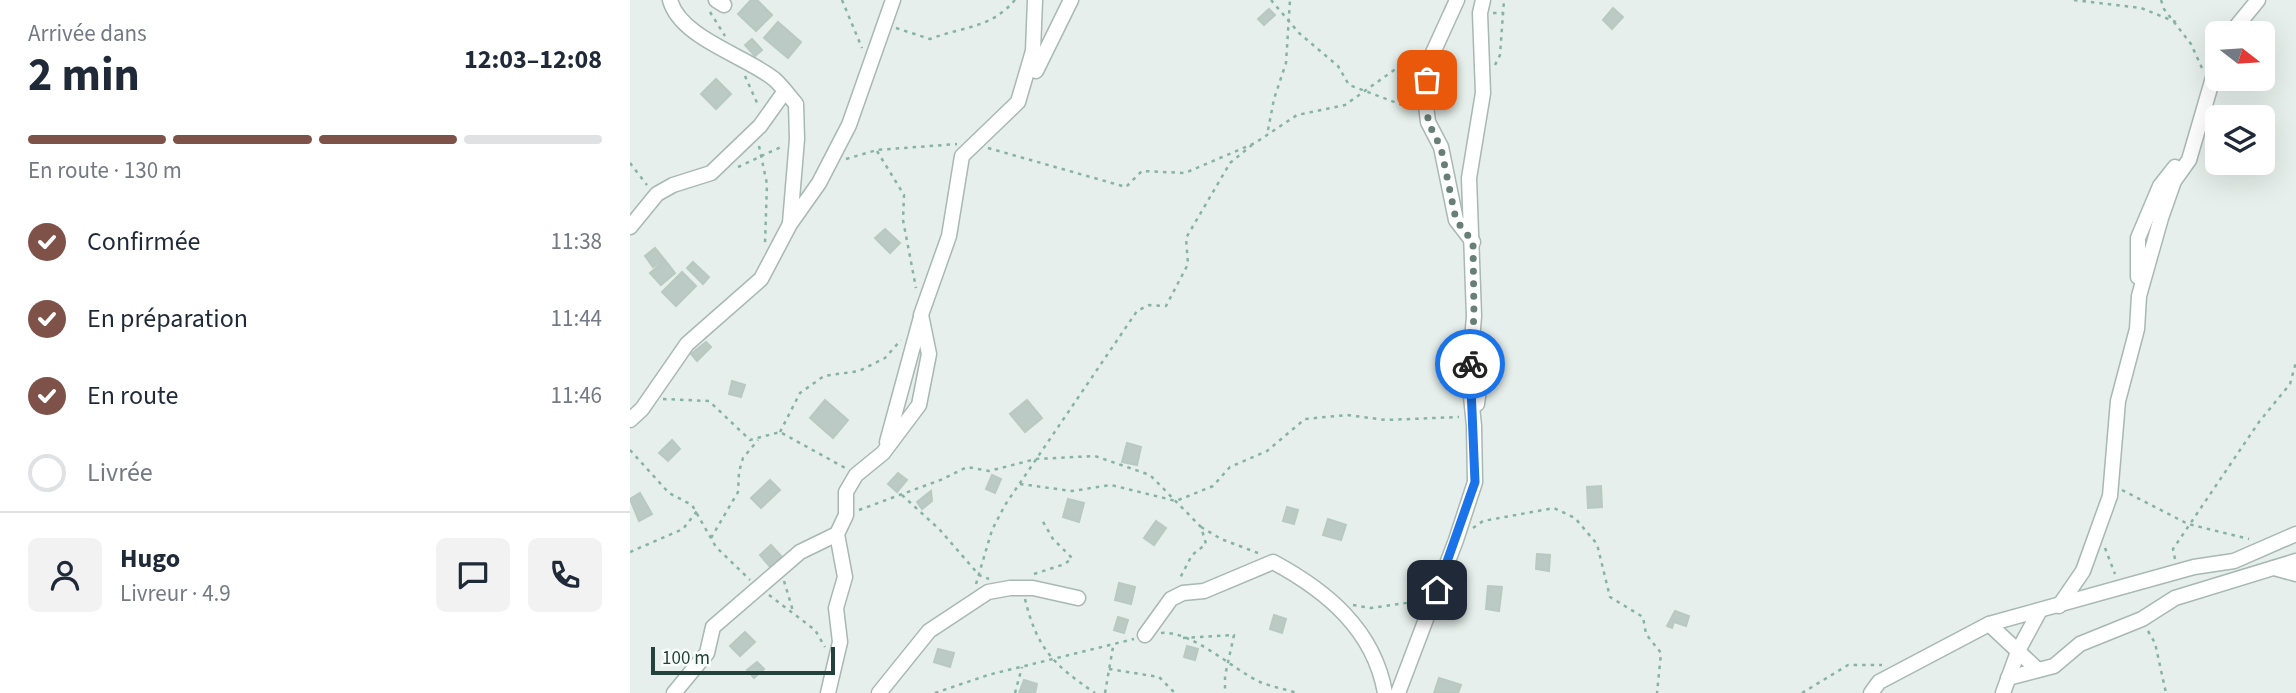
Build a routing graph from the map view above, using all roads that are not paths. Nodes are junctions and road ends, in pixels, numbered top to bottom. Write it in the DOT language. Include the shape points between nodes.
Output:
graph roads {
  1 [pos="670,0"];
  2 [pos="893,0"];
  3 [pos="1035,0"];
  4 [pos="1071,0"];
  5 [pos="1457,0"];
  6 [pos="2258,0"];
  7 [pos="1481,6"];
  8 [pos="2241,21"];
  9 [pos="2247,21"];
  10 [pos="785,91"];
  11 [pos="2209,91"];
  12 [pos="1018,102"];
  13 [pos="790,224"];
  14 [pos="630,226"];
  15 [pos="1473,242"];
  16 [pos="921,315"];
  17 [pos="630,420"];
  18 [pos="883,453"];
  19 [pos="837,534"];
  20 [pos="2296,534"];
  21 [pos="2296,561"];
  22 [pos="2274,568"];
  23 [pos="2296,574"];
  24 [pos="1078,598"];
  25 [pos="2059,607"];
  26 [pos="2039,612"];
  27 [pos="1989,624"];
  28 [pos="1145,635"];
  29 [pos="2019,649"];
  30 [pos="2038,670"];
  31 [pos="2008,678"];
  32 [pos="674,693"];
  33 [pos="828,693"];
  34 [pos="879,693"];
  35 [pos="1385,693"];
  36 [pos="1398,693"];
  37 [pos="1871,693"];
  38 [pos="2003,693"];
  1 -- 10 [label="street" via="672,8 697,32 773,78"];
  2 -- 13 [label="street" via="849,125"];
  3 -- 12 [label="street" via="1033,51"];
  4 -- 12 [label="street" via="1031,85"];
  5 -- 15 [label="street" via="1431,57 1425,97 1456,220"];
  6 -- 8 [label="street"];
  6 -- 9 [label="street"];
  7 -- 15 [label="street" via="1483,93 1469,178"];
  10 -- 13 [label="street" via="796,104"];
  10 -- 14 [label="street" via="760,126 711,173 657,194"];
  11 -- 25 [label="street" via="2138,238 2137,329 2118,401 2110,496 2083,571"];
  12 -- 16 [label="street" via="980,145 962,156 949,236"];
  13 -- 17 [label="street" via="761,279 687,344"];
  15 -- 36 [label="street" via="1481,374 1474,421 1475,482"];
  16 -- 18 [label="street"];
  16 -- 18 [label="street" via="929,354 919,405"];
  18 -- 19 [label="street" via="856,475 846,492 846,515"];
  19 -- 32 [label="street" via="800,552 713,627 707,653"];
  19 -- 33 [label="street" via="845,577 836,608 840,642"];
  20 -- 25 [label="street" via="2234,561"];
  21 -- 22 [label="street"];
  22 -- 23 [label="street"];
  22 -- 30 [label="street" via="2175,598 2141,619 2080,644 2054,666"];
  24 -- 34 [label="street" via="1033,589 988,592 929,631"];
  25 -- 26 [label="street"];
  26 -- 27 [label="street"];
  26 -- 29 [label="street"];
  27 -- 29 [label="street"];
  27 -- 37 [label="street" via="1879,682"];
  28 -- 35 [label="street" via="1171,599 1204,591 1273,562 1313,583 1368,641 1381,669"];
  29 -- 30 [label="street"];
  29 -- 31 [label="street"];
  30 -- 31 [label="street"];
  31 -- 38 [label="street"];
}
